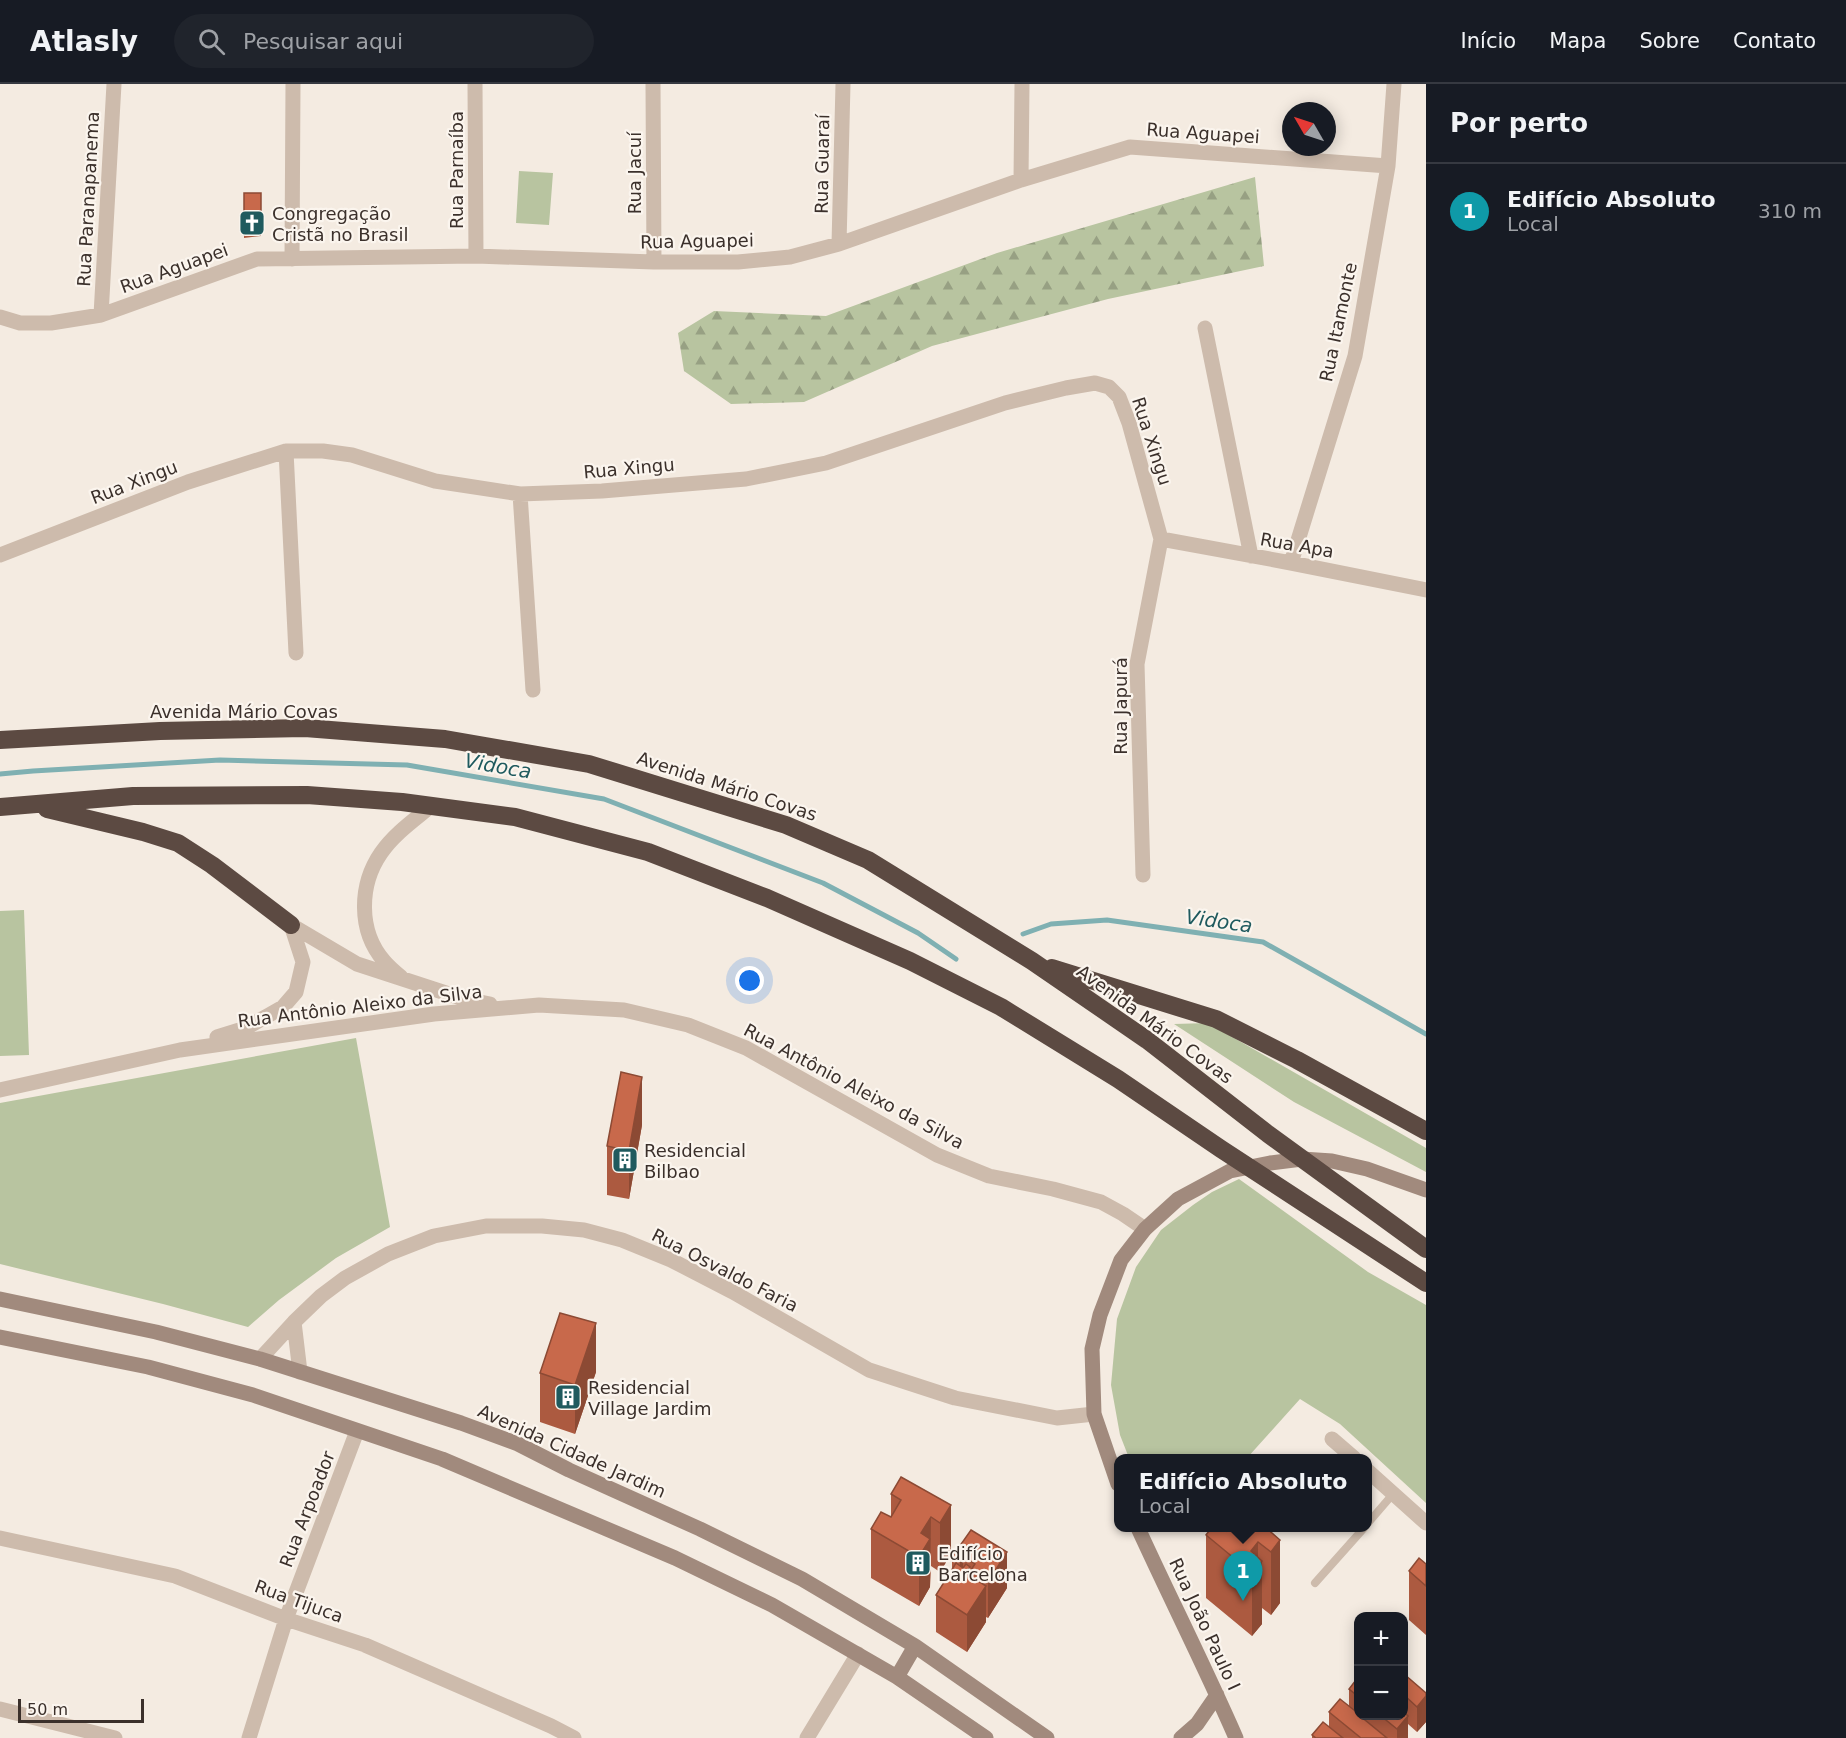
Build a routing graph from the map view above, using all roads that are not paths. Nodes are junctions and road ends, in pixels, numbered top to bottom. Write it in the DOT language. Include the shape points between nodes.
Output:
graph roads {
  1 [pos="114,84"];
  2 [pos="293,84"];
  3 [pos="475,84"];
  4 [pos="653,84"];
  5 [pos="843,84"];
  6 [pos="1022,84"];
  7 [pos="1394,84"];
  8 [pos="1388,166"];
  9 [pos="1021,180"];
  10 [pos="839,244"];
  11 [pos="476,256"];
  12 [pos="292,259"];
  13 [pos="654,262"];
  14 [pos="101,315"];
  15 [pos="0,317"];
  16 [pos="1205,328"];
  17 [pos="286,451"];
  18 [pos="520,494"];
  19 [pos="1161,539"];
  20 [pos="0,555"];
  21 [pos="1251,556"];
  22 [pos="1291,563"];
  23 [pos="1426,590"];
  24 [pos="296,653"];
  25 [pos="533,690"];
  26 [pos="0,740"];
  27 [pos="9,806"];
  28 [pos="431,806"];
  29 [pos="1143,874"];
  30 [pos="291,925"];
  31 [pos="1032,961"];
  32 [pos="405,981"];
  33 [pos="505,1008"];
  34 [pos="180,1050"];
  35 [pos="0,1090"];
  36 [pos="1426,1131"];
  37 [pos="1426,1190"];
  38 [pos="1144,1229"];
  39 [pos="1426,1249"];
  40 [pos="1426,1283"];
  41 [pos="0,1299"];
  42 [pos="294,1322"];
  43 [pos="0,1336"];
  44 [pos="260,1359"];
  45 [pos="300,1372"];
  46 [pos="1094,1414"];
  47 [pos="357,1431"];
  48 [pos="1332,1439"];
  49 [pos="1349,1454"];
  50 [pos="1114,1470"];
  51 [pos="1372,1475"];
  52 [pos="1393,1494"];
  53 [pos="1372,1518"];
  54 [pos="1426,1523"];
  55 [pos="1140,1532"];
  56 [pos="1360,1532"];
  57 [pos="0,1538"];
  58 [pos="1315,1583"];
  59 [pos="286,1619"];
  60 [pos="915,1646"];
  61 [pos="858,1654"];
  62 [pos="897,1677"];
  63 [pos="1217,1695"];
  64 [pos="0,1709"];
  65 [pos="115,1738"];
  66 [pos="249,1738"];
  67 [pos="574,1738"];
  68 [pos="807,1738"];
  69 [pos="986,1738"];
  70 [pos="1047,1738"];
  71 [pos="1181,1738"];
  72 [pos="1236,1738"];
  1 -- 14 [label="street, Rua Paranapanema"];
  2 -- 12 [label="street"];
  3 -- 11 [label="street, Rua Parnaíba"];
  4 -- 13 [label="street, Rua Jacuí"];
  5 -- 10 [label="street, Rua Guaraí"];
  6 -- 9 [label="street"];
  7 -- 8 [label="street, Rua Itamonte"];
  8 -- 9 [label="street, Rua Aguapei" via="1130,147"];
  8 -- 22 [label="street, Rua Itamonte" via="1354,356"];
  9 -- 10 [label="street, Rua Aguapei"];
  10 -- 13 [label="street, Rua Aguapei" via="790,257 738,262"];
  11 -- 12 [label="street, Rua Aguapei"];
  11 -- 13 [label="street, Rua Aguapei"];
  12 -- 14 [label="street, Rua Aguapei" via="257,259"];
  14 -- 15 [label="street, Rua Aguapei" via="51,323 20,323"];
  16 -- 21 [label="street"];
  17 -- 18 [label="street, Rua Xingu" via="352,455 435,482"];
  17 -- 20 [label="street, Rua Xingu" via="188,482"];
  17 -- 24 [label="street"];
  18 -- 19 [label="street, Rua Xingu" via="746,479 826,463 1005,403 1095,383 1109,387 1119,397 1130,423"];
  18 -- 25 [label="street"];
  19 -- 21 [label="street, Rua Apa"];
  19 -- 29 [label="street, Rua Japurá" via="1137,664"];
  21 -- 22 [label="street, Rua Apa"];
  22 -- 23 [label="street, Rua Apa"];
  26 -- 31 [label="highway, Avenida Mário Covas" via="305,728 445,739 589,764 786,825 868,860"];
  27 -- 28 [label="highway" via="133,796 307,795"];
  27 -- 30 [label="highway" via="62,812 178,843"];
  28 -- 32 [label="street" via="381,853 364,896 371,941 383,960"];
  28 -- 40 [label="highway" via="515,817 648,852 767,898 910,961 1001,1007 1118,1079"];
  30 -- 32 [label="street" via="357,964"];
  30 -- 34 [label="street" via="303,962 296,992 283,1007 246,1028"];
  31 -- 36 [label="highway" via="1216,1019"];
  31 -- 39 [label="highway, Avenida Mário Covas" via="1147,1040"];
  32 -- 33 [label="street"];
  33 -- 34 [label="street, Rua Antônio Aleixo da Silva" via="434,1014"];
  33 -- 38 [label="street, Rua Antônio Aleixo da Silva" via="539,1005 624,1010 688,1025 746,1048 937,1155 989,1176 1101,1202"];
  34 -- 35 [label="street"];
  37 -- 38 [label="main road" via="1332,1161 1270,1163 1230,1171 1178,1199"];
  38 -- 46 [label="main road" via="1121,1260 1100,1315 1092,1349"];
  41 -- 44 [label="main road, Avenida Cidade Jardim"];
  42 -- 44 [label="street, Rua Osvaldo Faria"];
  42 -- 45 [label="street"];
  42 -- 46 [label="street, Rua Osvaldo Faria" via="345,1278 388,1254 434,1236 486,1226 584,1230 671,1260 869,1370 955,1398 1058,1418"];
  43 -- 47 [label="main road" via="148,1367 253,1395"];
  44 -- 45 [label="main road, Avenida Cidade Jardim"];
  45 -- 60 [label="main road, Avenida Cidade Jardim" via="518,1444 802,1579"];
  46 -- 50 [label="main road"];
  47 -- 59 [label="street, Rua Arpoador"];
  47 -- 61 [label="main road" via="442,1459 675,1558 772,1605"];
  48 -- 49 [label="street"];
  51 -- 52 [label="street"];
  52 -- 53 [label="lane"];
  52 -- 54 [label="street"];
  55 -- 63 [label="main road, Rua João Paulo I"];
  56 -- 58 [label="lane"];
  57 -- 59 [label="street, Rua Tijuca" via="175,1575"];
  59 -- 66 [label="street, Rua Arpoador"];
  59 -- 67 [label="street, Rua Tijuca" via="365,1645"];
  60 -- 62 [label="main road"];
  60 -- 70 [label="main road, Avenida Cidade Jardim"];
  61 -- 62 [label="main road"];
  61 -- 68 [label="street"];
  62 -- 69 [label="main road"];
  63 -- 71 [label="main road" via="1197,1724"];
  63 -- 72 [label="main road, Rua João Paulo I"];
  64 -- 65 [label="street"];
}
